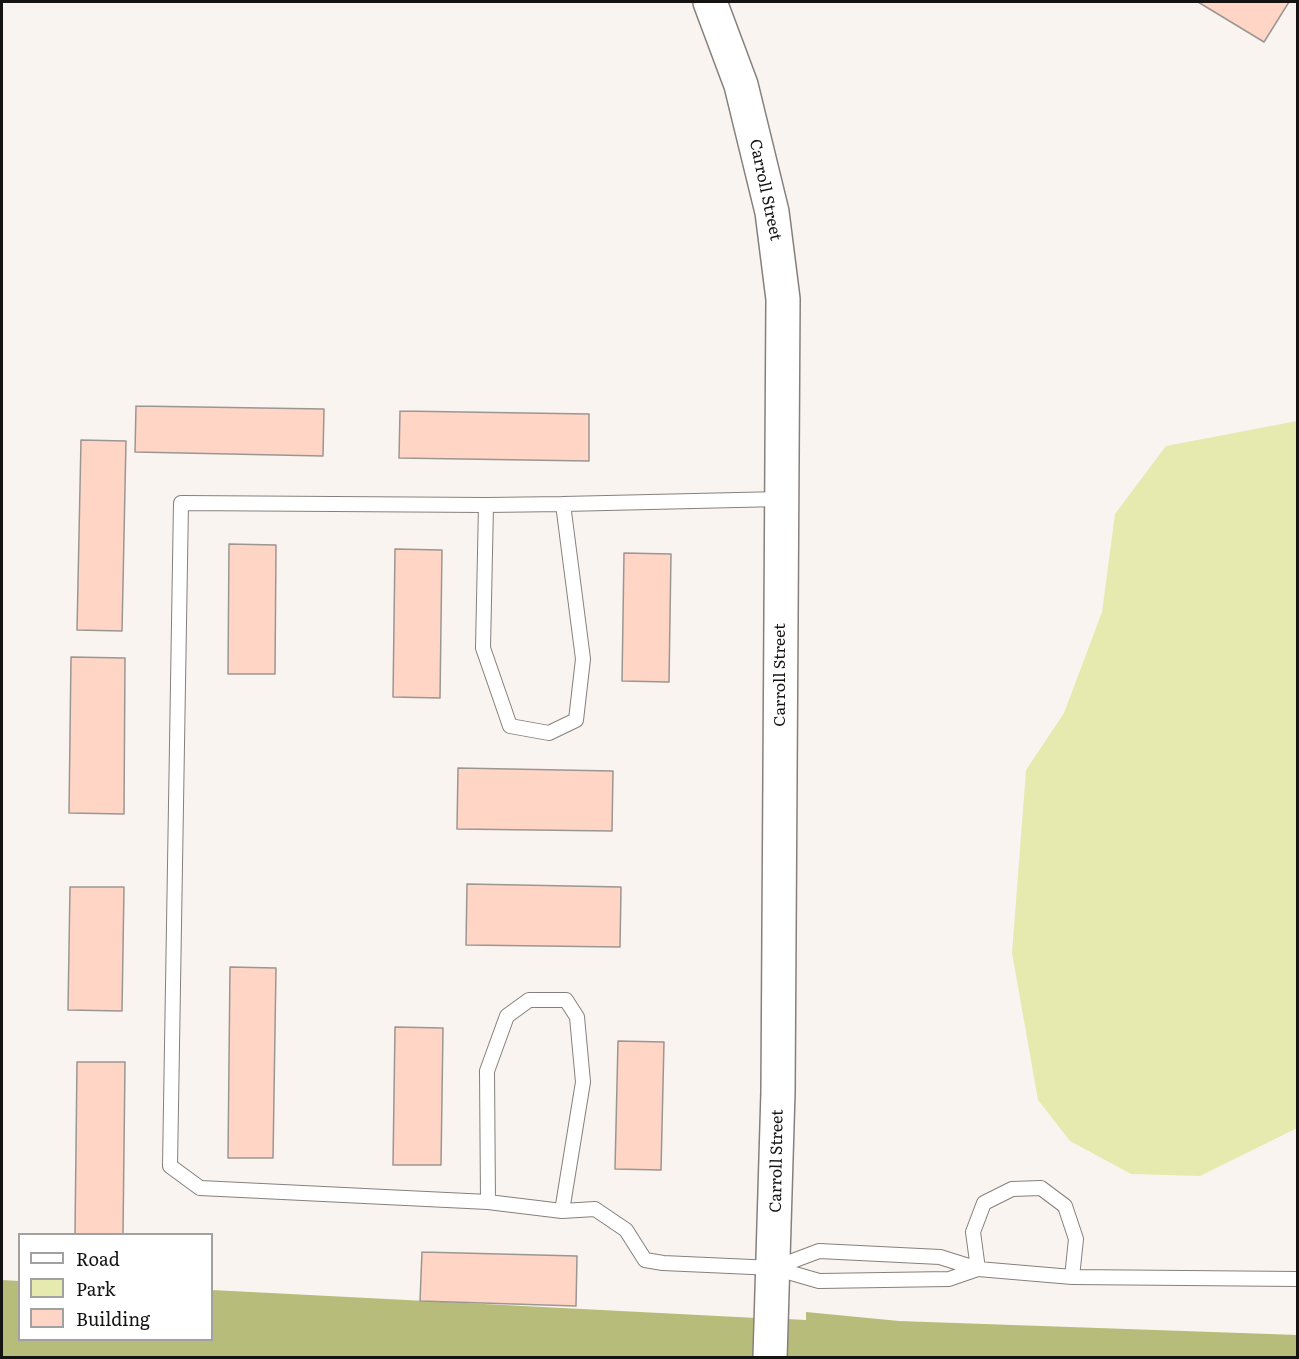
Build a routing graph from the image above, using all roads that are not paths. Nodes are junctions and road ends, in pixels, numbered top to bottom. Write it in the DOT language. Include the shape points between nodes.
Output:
graph roads {
  1 [pos="710,2"];
  2 [pos="782,499"];
  3 [pos="563,504"];
  4 [pos="486,505"];
  5 [pos="488,1202"];
  6 [pos="562,1211"];
  7 [pos="774,1268"];
  8 [pos="978,1269"];
  9 [pos="1071,1277"];
  10 [pos="1298,1280"];
  11 [pos="770,1358"];
  1 -- 2 [label="main road, Carroll Street" via="741,85 772,212 783,299"];
  2 -- 3 [label="lane"];
  2 -- 7 [label="main road, Carroll Street"];
  3 -- 4 [label="lane"];
  3 -- 4 [label="lane" via="584,659 576,720 549,733 510,726 483,648"];
  4 -- 5 [label="lane" via="181,503 170,1166 200,1188"];
  5 -- 6 [label="lane"];
  5 -- 6 [label="lane" via="487,1071 507,1016 529,999 566,1000 577,1017 583,1083"];
  6 -- 7 [label="lane" via="595,1209 626,1230 645,1260"];
  7 -- 8 [label="lane" via="819,1281 949,1279"];
  7 -- 8 [label="lane" via="819,1251 940,1257"];
  7 -- 11 [label="main road, Carroll Street"];
  8 -- 9 [label="lane"];
  8 -- 9 [label="lane" via="973,1232 984,1203 1012,1189 1041,1188 1065,1206 1076,1239"];
  9 -- 10 [label="lane"];
}
